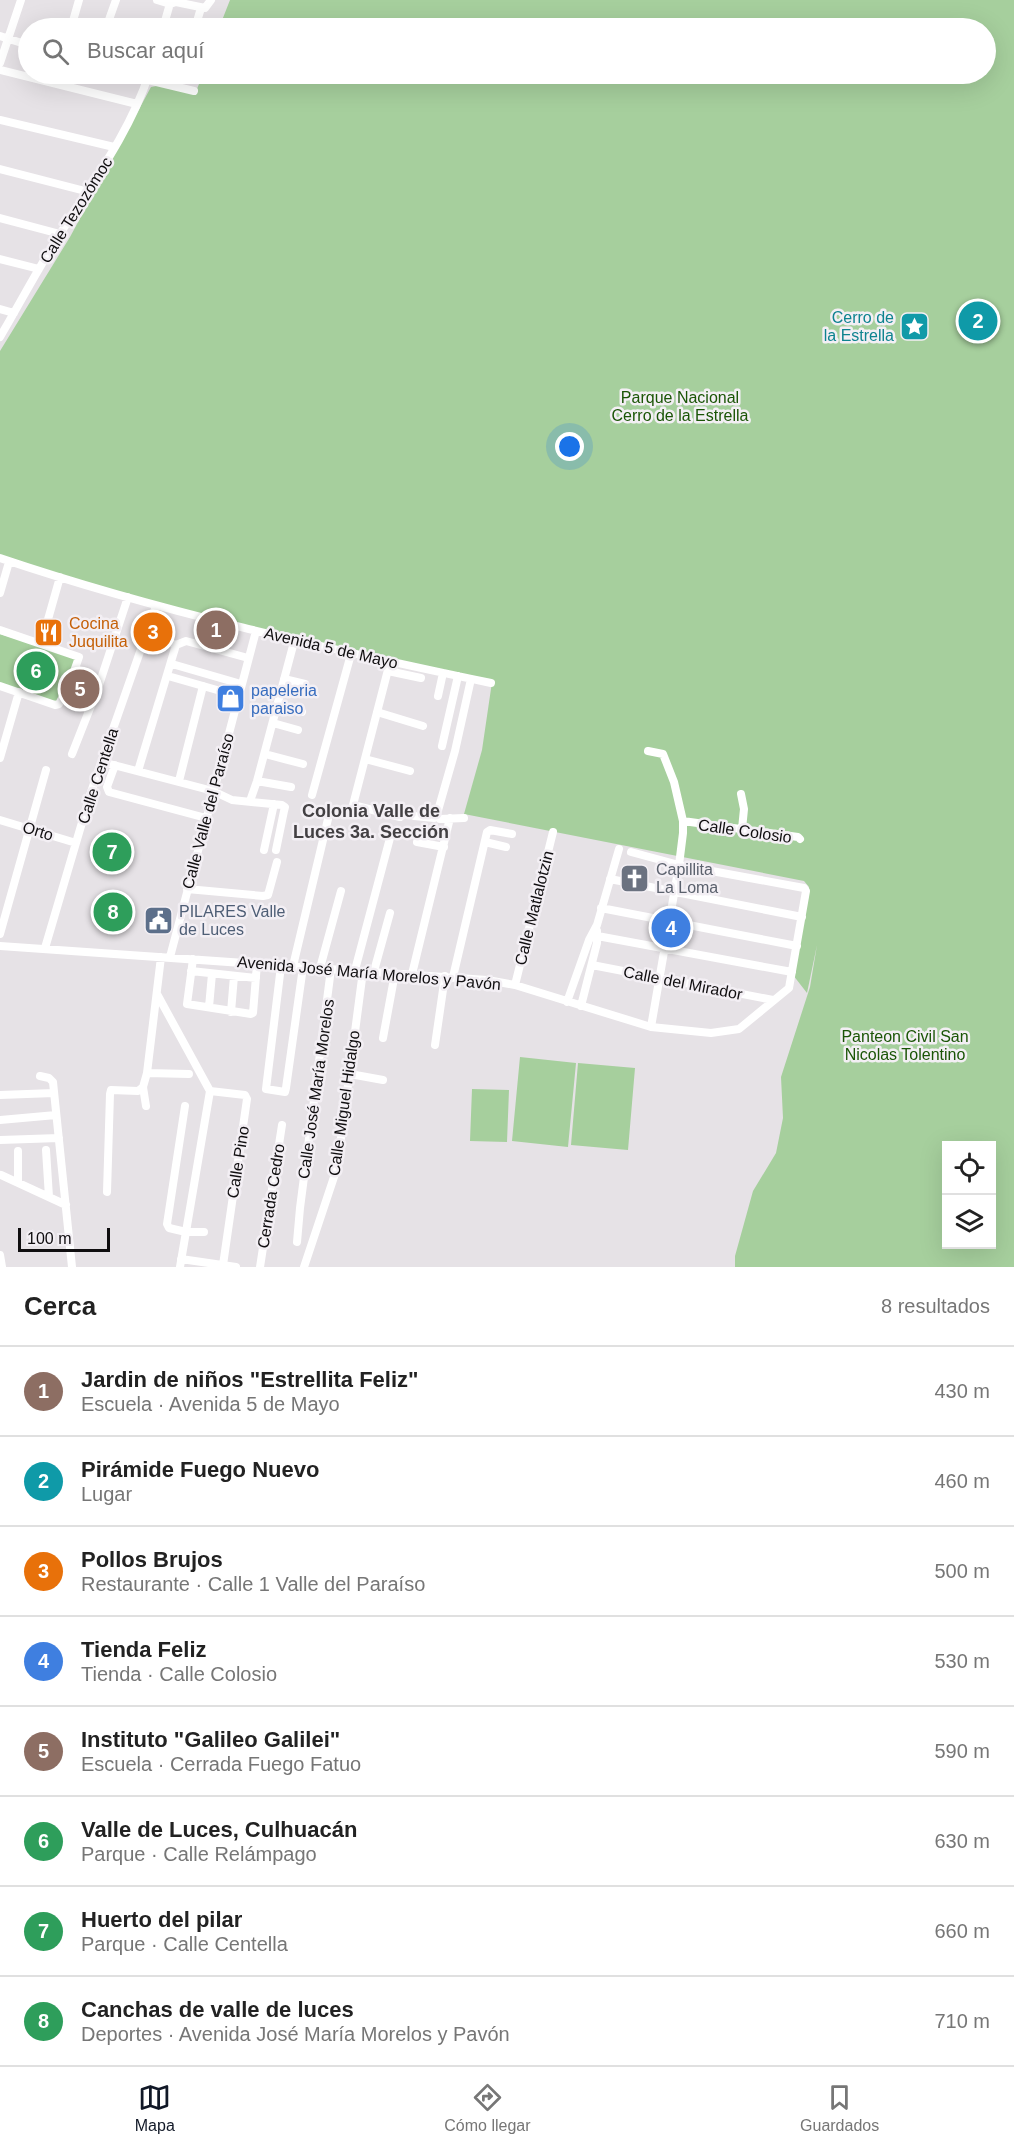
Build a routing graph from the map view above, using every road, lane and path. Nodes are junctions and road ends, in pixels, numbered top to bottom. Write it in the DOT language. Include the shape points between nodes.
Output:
graph roads {
  1 [pos="21,0"];
  2 [pos="79,0"];
  3 [pos="116,0"];
  4 [pos="157,0"];
  5 [pos="211,0"];
  6 [pos="171,2"];
  7 [pos="201,8"];
  8 [pos="74,18"];
  9 [pos="110,18"];
  10 [pos="165,18"];
  11 [pos="198,18"];
  12 [pos="4,38"];
  13 [pos="0,63"];
  14 [pos="0,70"];
  15 [pos="18,74"];
  16 [pos="56,84"];
  17 [pos="144,84"];
  18 [pos="169,84"];
  19 [pos="175,86"];
  20 [pos="194,91"];
  21 [pos="136,104"];
  22 [pos="0,120"];
  23 [pos="114,147"];
  24 [pos="0,169"];
  25 [pos="88,192"];
  26 [pos="0,218"];
  27 [pos="60,234"];
  28 [pos="0,259"];
  29 [pos="39,269"];
  30 [pos="0,309"];
  31 [pos="14,313"];
  32 [pos="0,337"];
  33 [pos="4,560"];
  34 [pos="60,577"];
  35 [pos="0,593"];
  36 [pos="128,597"];
  37 [pos="156,606"];
  38 [pos="0,630"];
  39 [pos="256,631"];
  40 [pos="147,634"];
  41 [pos="294,642"];
  42 [pos="40,644"];
  43 [pos="176,645"];
  44 [pos="351,654"];
  45 [pos="248,658"];
  46 [pos="172,664"];
  47 [pos="389,667"];
  48 [pos="443,673"];
  49 [pos="168,676"];
  50 [pos="458,676"];
  51 [pos="421,678"];
  52 [pos="284,679"];
  53 [pos="471,679"];
  54 [pos="71,680"];
  55 [pos="491,683"];
  56 [pos="241,684"];
  57 [pos="305,684"];
  58 [pos="0,686"];
  59 [pos="203,686"];
  60 [pos="98,688"];
  61 [pos="19,692"];
  62 [pos="238,696"];
  63 [pos="438,696"];
  64 [pos="277,705"];
  65 [pos="302,712"];
  66 [pos="377,712"];
  67 [pos="273,723"];
  68 [pos="423,726"];
  69 [pos="298,730"];
  70 [pos="442,746"];
  71 [pos="648,751"];
  72 [pos="72,754"];
  73 [pos="264,754"];
  74 [pos="0,758"];
  75 [pos="365,759"];
  76 [pos="102,762"];
  77 [pos="303,764"];
  78 [pos="115,765"];
  79 [pos="46,770"];
  80 [pos="138,771"];
  81 [pos="410,771"];
  82 [pos="179,781"];
  83 [pos="257,781"];
  84 [pos="291,788"];
  85 [pos="213,790"];
  86 [pos="741,794"];
  87 [pos="312,795"];
  88 [pos="250,801"];
  89 [pos="274,804"];
  90 [pos="414,816"];
  91 [pos="400,817"];
  92 [pos="206,818"];
  93 [pos="450,818"];
  94 [pos="464,818"];
  95 [pos="327,819"];
  96 [pos="440,819"];
  97 [pos="0,820"];
  98 [pos="683,821"];
  99 [pos="29,828"];
  100 [pos="742,829"];
  101 [pos="553,832"];
  102 [pos="512,834"];
  103 [pos="390,838"];
  104 [pos="800,839"];
  105 [pos="417,842"];
  106 [pos="485,842"];
  107 [pos="76,843"];
  108 [pos="506,847"];
  109 [pos="444,848"];
  110 [pos="619,849"];
  111 [pos="264,850"];
  112 [pos="276,850"];
  113 [pos="631,852"];
  114 [pos="277,862"];
  115 [pos="680,865"];
  116 [pos="610,879"];
  117 [pos="188,889"];
  118 [pos="341,891"];
  119 [pos="674,892"];
  120 [pos="601,908"];
  121 [pos="390,913"];
  122 [pos="802,917"];
  123 [pos="669,920"];
  124 [pos="0,934"];
  125 [pos="595,936"];
  126 [pos="0,946"];
  127 [pos="797,946"];
  128 [pos="45,948"];
  129 [pos="663,950"];
  130 [pos="166,957"];
  131 [pos="193,959"];
  132 [pos="257,964"];
  133 [pos="592,965"];
  134 [pos="280,966"];
  135 [pos="293,966"];
  136 [pos="303,967"];
  137 [pos="320,968"];
  138 [pos="331,969"];
  139 [pos="359,970"];
  140 [pos="191,971"];
  141 [pos="374,971"];
  142 [pos="792,972"];
  143 [pos="395,973"];
  144 [pos="212,974"];
  145 [pos="412,974"];
  146 [pos="234,976"];
  147 [pos="449,977"];
  148 [pos="256,978"];
  149 [pos="659,980"];
  150 [pos="515,985"];
  151 [pos="158,994"];
  152 [pos="773,1000"];
  153 [pos="567,1002"];
  154 [pos="580,1006"];
  155 [pos="209,1007"];
  156 [pos="231,1012"];
  157 [pos="651,1027"];
  158 [pos="383,1038"];
  159 [pos="435,1045"];
  160 [pos="147,1073"];
  161 [pos="189,1074"];
  162 [pos="350,1074"];
  163 [pos="40,1076"];
  164 [pos="383,1080"];
  165 [pos="143,1087"];
  166 [pos="210,1091"];
  167 [pos="54,1093"];
  168 [pos="0,1095"];
  169 [pos="146,1106"];
  170 [pos="185,1106"];
  171 [pos="56,1115"];
  172 [pos="0,1120"];
  173 [pos="282,1125"];
  174 [pos="59,1138"];
  175 [pos="0,1140"];
  176 [pos="46,1150"];
  177 [pos="18,1151"];
  178 [pos="1,1175"];
  179 [pos="18,1182"];
  180 [pos="107,1192"];
  181 [pos="49,1197"];
  182 [pos="66,1205"];
  183 [pos="186,1232"];
  184 [pos="204,1232"];
  185 [pos="297,1242"];
  186 [pos="0,1255"];
  187 [pos="181,1263"];
  188 [pos="223,1265"];
  189 [pos="2,1267"];
  190 [pos="72,1267"];
  191 [pos="236,1267"];
  192 [pos="260,1267"];
  193 [pos="304,1267"];
  1 -- 12 [label="street"];
  2 -- 8 [label="street"];
  3 -- 9 [label="street"];
  4 -- 6 [label="street"];
  5 -- 7 [label="street" via="208,7"];
  6 -- 7 [label="street"];
  6 -- 10 [label="street"];
  7 -- 11 [label="street"];
  12 -- 13 [label="street"];
  14 -- 15 [label="street"];
  16 -- 21 [label="street"];
  17 -- 21 [label="street, Calle Tezozómoc"];
  18 -- 19 [label="street"];
  19 -- 20 [label="street"];
  21 -- 23 [label="street, Calle Tezozómoc"];
  22 -- 23 [label="street"];
  23 -- 25 [label="street, Calle Tezozómoc"];
  24 -- 25 [label="street"];
  25 -- 27 [label="street, Calle Tezozómoc"];
  26 -- 27 [label="street"];
  27 -- 29 [label="street, Calle Tezozómoc"];
  28 -- 29 [label="street"];
  29 -- 31 [label="street, Calle Tezozómoc"];
  30 -- 31 [label="street"];
  31 -- 32 [label="street, Calle Tezozómoc"];
  33 -- 34 [label="street, Avenida 5 de Mayo"];
  33 -- 35 [label="street"];
  34 -- 36 [label="street, Avenida 5 de Mayo"];
  34 -- 42 [label="street"];
  36 -- 37 [label="street, Avenida 5 de Mayo"];
  36 -- 60 [label="street"];
  37 -- 39 [label="street, Avenida 5 de Mayo"];
  37 -- 40 [label="street, Calle Centella"];
  38 -- 42 [label="street"];
  39 -- 41 [label="street, Avenida 5 de Mayo"];
  39 -- 45 [label="street, Calle Valle del Paraíso"];
  40 -- 43 [label="street"];
  40 -- 76 [label="street, Calle Centella"];
  41 -- 44 [label="street, Avenida 5 de Mayo"];
  41 -- 52 [label="street"];
  42 -- 54 [label="street" via="79,657"];
  43 -- 45 [label="street" via="186,641"];
  43 -- 46 [label="street"];
  44 -- 47 [label="street, Avenida 5 de Mayo"];
  44 -- 87 [label="street"];
  45 -- 56 [label="street, Calle Valle del Paraíso"];
  46 -- 49 [label="street"];
  46 -- 56 [label="street"];
  47 -- 48 [label="street, Avenida 5 de Mayo"];
  47 -- 51 [label="street"];
  47 -- 66 [label="street"];
  48 -- 50 [label="street, Avenida 5 de Mayo"];
  48 -- 63 [label="street"];
  49 -- 59 [label="street"];
  49 -- 80 [label="street"];
  50 -- 53 [label="street, Avenida 5 de Mayo"];
  50 -- 70 [label="street"];
  52 -- 57 [label="street"];
  52 -- 64 [label="street"];
  53 -- 55 [label="street, Avenida 5 de Mayo"];
  53 -- 90 [label="street" via="436,814 434,818"];
  54 -- 60 [label="street"];
  54 -- 61 [label="street" via="55,705"];
  56 -- 62 [label="street, Calle Valle del Paraíso"];
  58 -- 61 [label="street"];
  59 -- 62 [label="street"];
  59 -- 82 [label="street"];
  60 -- 72 [label="street"];
  61 -- 74 [label="street"];
  62 -- 85 [label="street, Calle Valle del Paraíso"];
  64 -- 65 [label="street"];
  64 -- 67 [label="street"];
  66 -- 68 [label="street"];
  66 -- 75 [label="street"];
  67 -- 69 [label="street"];
  67 -- 73 [label="street"];
  71 -- 98 [label="street" via="663,754"];
  73 -- 77 [label="street"];
  73 -- 83 [label="street"];
  75 -- 81 [label="street"];
  75 -- 91 [label="street" via="353,805"];
  76 -- 78 [label="street"];
  76 -- 107 [label="street, Calle Centella"];
  78 -- 80 [label="street"];
  78 -- 92 [label="street" via="107,787 109,792"];
  79 -- 99 [label="street"];
  80 -- 82 [label="street"];
  82 -- 85 [label="street"];
  83 -- 84 [label="street"];
  83 -- 88 [label="street"];
  85 -- 88 [label="street" via="232,800"];
  85 -- 92 [label="street, Calle Valle del Paraíso"];
  86 -- 100 [label="street"];
  88 -- 89 [label="street"];
  89 -- 111 [label="street"];
  89 -- 112 [label="street" via="285,807"];
  92 -- 117 [label="street, Calle Valle del Paraíso"];
  93 -- 94 [label="street"];
  93 -- 96 [label="street"];
  93 -- 109 [label="street"];
  95 -- 135 [label="street"];
  97 -- 99 [label="street, Orto"];
  98 -- 100 [label="street, Calle Colosio"];
  98 -- 115 [label="street, Calle Colosio"];
  99 -- 107 [label="street, Orto"];
  99 -- 124 [label="street"];
  100 -- 104 [label="street, Calle Colosio"];
  101 -- 150 [label="street, Calle Matlalotzin"];
  102 -- 106 [label="street" via="490,830"];
  103 -- 139 [label="street, Calle Miguel Hidalgo"];
  105 -- 109 [label="street"];
  106 -- 108 [label="street"];
  106 -- 147 [label="street"];
  107 -- 128 [label="street, Calle Centella"];
  109 -- 145 [label="street"];
  110 -- 116 [label="street"];
  113 -- 115 [label="street"];
  114 -- 117 [label="street" via="268,895"];
  115 -- 119 [label="street, Calle Colosio"];
  115 -- 122 [label="street" via="804,888"];
  116 -- 119 [label="street"];
  116 -- 120 [label="street"];
  117 -- 130 [label="street, Calle Valle del Paraíso"];
  118 -- 137 [label="street"];
  119 -- 122 [label="street"];
  119 -- 123 [label="street, Calle Colosio"];
  120 -- 123 [label="street"];
  120 -- 125 [label="street"];
  121 -- 141 [label="street"];
  122 -- 127 [label="street"];
  123 -- 127 [label="street"];
  123 -- 129 [label="street, Calle Colosio"];
  125 -- 129 [label="street"];
  125 -- 133 [label="street"];
  125 -- 153 [label="street"];
  126 -- 128 [label="street, Avenida José María Morelos y Pavón"];
  127 -- 142 [label="street"];
  128 -- 130 [label="street, Avenida José María Morelos y Pavón"];
  129 -- 142 [label="street"];
  129 -- 149 [label="street, Calle Colosio"];
  130 -- 131 [label="street, Avenida José María Morelos y Pavón"];
  130 -- 151 [label="street, Calle Valle del Paraíso"];
  131 -- 132 [label="street, Avenida José María Morelos y Pavón"];
  131 -- 140 [label="street"];
  132 -- 134 [label="street, Avenida José María Morelos y Pavón"];
  132 -- 148 [label="street"];
  133 -- 149 [label="street, Calle del Mirador"];
  133 -- 154 [label="street"];
  134 -- 135 [label="street, Avenida José María Morelos y Pavón"];
  134 -- 136 [label="street" via="266,1089 282,1093 286,1088"];
  135 -- 136 [label="street, Avenida José María Morelos y Pavón"];
  136 -- 137 [label="street, Avenida José María Morelos y Pavón"];
  137 -- 138 [label="street, Avenida José María Morelos y Pavón"];
  138 -- 139 [label="street, Avenida José María Morelos y Pavón"];
  138 -- 185 [label="street, Calle José María Morelos"];
  139 -- 141 [label="street, Avenida José María Morelos y Pavón"];
  139 -- 162 [label="street, Calle Miguel Hidalgo"];
  140 -- 144 [label="street"];
  140 -- 155 [label="street" via="187,1004"];
  141 -- 143 [label="street, Avenida José María Morelos y Pavón"];
  142 -- 152 [label="street, Avenida José María Morelos y Pavón" via="789,988"];
  143 -- 145 [label="street, Avenida José María Morelos y Pavón"];
  143 -- 158 [label="street"];
  144 -- 146 [label="street"];
  144 -- 155 [label="street"];
  145 -- 147 [label="street, Avenida José María Morelos y Pavón"];
  146 -- 148 [label="street"];
  146 -- 156 [label="street"];
  147 -- 150 [label="street, Avenida José María Morelos y Pavón"];
  147 -- 159 [label="street"];
  148 -- 156 [label="street" via="253,1013"];
  149 -- 152 [label="street, Calle del Mirador"];
  149 -- 157 [label="street, Calle Colosio"];
  150 -- 153 [label="street, Avenida José María Morelos y Pavón"];
  151 -- 160 [label="street, Calle Valle del Paraíso"];
  151 -- 166 [label="street"];
  152 -- 157 [label="street, Avenida José María Morelos y Pavón" via="739,1029 727,1032 711,1034"];
  153 -- 154 [label="street, Avenida José María Morelos y Pavón"];
  154 -- 157 [label="street, Avenida José María Morelos y Pavón"];
  155 -- 156 [label="street"];
  160 -- 161 [label="street"];
  160 -- 165 [label="street, Calle Valle del Paraíso"];
  162 -- 164 [label="street"];
  162 -- 193 [label="street, Calle Miguel Hidalgo" via="337,1168"];
  163 -- 167 [label="street" via="53,1082"];
  165 -- 169 [label="street"];
  165 -- 180 [label="street" via="138,1091 111,1090"];
  166 -- 183 [label="street"];
  166 -- 188 [label="street, Calle Pino" via="238,1093 247,1099"];
  167 -- 168 [label="street"];
  167 -- 171 [label="street"];
  170 -- 183 [label="street" via="167,1224"];
  171 -- 172 [label="street"];
  171 -- 174 [label="street"];
  173 -- 192 [label="street, Cerrada Cedro"];
  174 -- 175 [label="street"];
  174 -- 182 [label="street"];
  176 -- 181 [label="street"];
  177 -- 179 [label="street"];
  178 -- 179 [label="street"];
  179 -- 181 [label="street"];
  181 -- 182 [label="street"];
  182 -- 190 [label="street"];
  183 -- 184 [label="street"];
  183 -- 187 [label="street"];
  186 -- 189 [label="street"];
  187 -- 188 [label="street"];
  188 -- 191 [label="street"];
}
